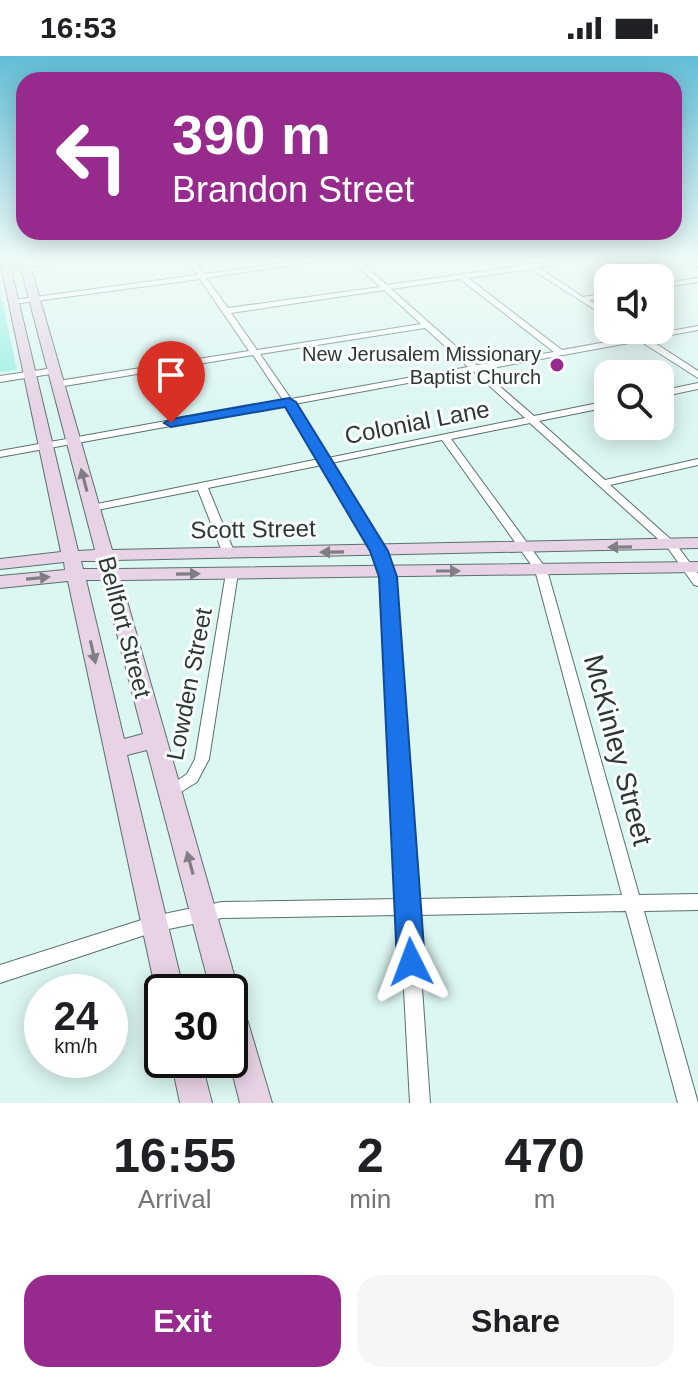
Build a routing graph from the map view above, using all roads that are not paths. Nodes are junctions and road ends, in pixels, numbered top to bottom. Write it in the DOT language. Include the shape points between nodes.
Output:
graph roads {
  1 [pos="15,310"];
  2 [pos="37,310"];
  3 [pos="234,310"];
  4 [pos="411,310"];
  5 [pos="505,310"];
  6 [pos="226,311"];
  7 [pos="428,325"];
  8 [pos="698,328"];
  9 [pos="674,332"];
  10 [pos="609,344"];
  11 [pos="650,344"];
  12 [pos="254,352"];
  13 [pos="561,353"];
  14 [pos="476,368"];
  15 [pos="29,375"];
  16 [pos="698,375"];
  17 [pos="56,377"];
  18 [pos="0,379"];
  19 [pos="698,386"];
  20 [pos="674,391"];
  21 [pos="289,402"];
  22 [pos="594,407"];
  23 [pos="533,419"];
  24 [pos="445,437"];
  25 [pos="74,440"];
  26 [pos="46,445"];
  27 [pos="0,454"];
  28 [pos="322,461"];
  29 [pos="698,462"];
  30 [pos="604,483"];
  31 [pos="202,486"];
  32 [pos="92,508"];
  33 [pos="698,543"];
  34 [pos="672,546"];
  35 [pos="524,548"];
  36 [pos="379,551"];
  37 [pos="229,554"];
  38 [pos="105,555"];
  39 [pos="0,564"];
  40 [pos="74,566"];
  41 [pos="541,570"];
  42 [pos="387,571"];
  43 [pos="695,572"];
  44 [pos="232,573"];
  45 [pos="110,575"];
  46 [pos="0,582"];
  47 [pos="156,739"];
  48 [pos="115,750"];
  49 [pos="171,792"];
  50 [pos="698,902"];
  51 [pos="632,903"];
  52 [pos="407,906"];
  53 [pos="203,912"];
  54 [pos="154,924"];
  55 [pos="0,974"];
  56 [pos="166,974"];
  57 [pos="220,974"];
  58 [pos="248,1074"];
  59 [pos="190,1078"];
  60 [pos="196,1103"];
  61 [pos="256,1103"];
  62 [pos="420,1103"];
  63 [pos="688,1103"];
  1 -- 15 [label="main road, Bellfort Street"];
  2 -- 17 [label="main road, Bellfort Street"];
  3 -- 6 [label="street"];
  4 -- 7 [label="street"];
  5 -- 13 [label="street"];
  6 -- 12 [label="street"];
  7 -- 12 [label="street"];
  7 -- 14 [label="street"];
  8 -- 9 [label="street"];
  10 -- 13 [label="street"];
  11 -- 16 [label="street"];
  12 -- 17 [label="street"];
  12 -- 21 [label="street"];
  13 -- 14 [label="street"];
  14 -- 21 [label="street"];
  14 -- 23 [label="street"];
  15 -- 17 [label="street"];
  15 -- 18 [label="street"];
  15 -- 26 [label="main road, Bellfort Street"];
  17 -- 25 [label="main road, Bellfort Street"];
  19 -- 20 [label="street"];
  21 -- 25 [label="street"];
  21 -- 28 [label="street"];
  22 -- 23 [label="street, Colonial Lane"];
  23 -- 24 [label="street, Colonial Lane"];
  23 -- 30 [label="street"];
  24 -- 28 [label="street, Colonial Lane"];
  24 -- 35 [label="street, McKinley Street"];
  25 -- 26 [label="street"];
  32 -- 25 [label="main road, Bellfort Street, one-way"];
  26 -- 27 [label="street"];
  26 -- 40 [label="main road, Bellfort Street"];
  28 -- 31 [label="street, Colonial Lane"];
  28 -- 36 [label="street"];
  29 -- 30 [label="street"];
  30 -- 34 [label="street"];
  31 -- 32 [label="street, Colonial Lane"];
  31 -- 37 [label="street"];
  32 -- 38 [label="main road, Bellfort Street"];
  33 -- 34 [label="main road, Scott Street"];
  34 -- 35 [label="main road, Scott Street, one-way"];
  34 -- 43 [label="street"];
  35 -- 36 [label="main road, Scott Street"];
  35 -- 41 [label="street, McKinley Street"];
  36 -- 37 [label="main road, Scott Street, one-way"];
  36 -- 42 [label="street"];
  37 -- 38 [label="main road, Scott Street"];
  38 -- 40 [label="main road, Scott Street"];
  38 -- 45 [label="main road, Bellfort Street"];
  39 -- 40 [label="main road, Scott Street"];
  40 -- 45 [label="main road, Scott Street"];
  46 -- 40 [label="main road, Scott Street, one-way"];
  40 -- 48 [label="main road, Bellfort Street, one-way"];
  42 -- 41 [label="main road, Scott Street, one-way"];
  41 -- 43 [label="main road, Scott Street"];
  41 -- 51 [label="street, McKinley Street"];
  42 -- 44 [label="main road, Scott Street"];
  42 -- 52 [label="street"];
  45 -- 44 [label="main road, Scott Street, one-way"];
  44 -- 49 [label="street, Lowden Street" via="202,759 192,778"];
  45 -- 47 [label="main road, Bellfort Street"];
  47 -- 48 [label="main road"];
  47 -- 49 [label="main road, Bellfort Street"];
  48 -- 54 [label="main road, Bellfort Street"];
  53 -- 49 [label="main road, Bellfort Street, one-way"];
  50 -- 51 [label="street"];
  51 -- 52 [label="street"];
  51 -- 63 [label="street, McKinley Street"];
  52 -- 53 [label="street"];
  52 -- 62 [label="street"];
  53 -- 54 [label="street"];
  53 -- 57 [label="main road, Bellfort Street"];
  54 -- 55 [label="street"];
  54 -- 56 [label="main road, Bellfort Street"];
  58 -- 61 [label="main road"];
  59 -- 60 [label="main road"];
}
